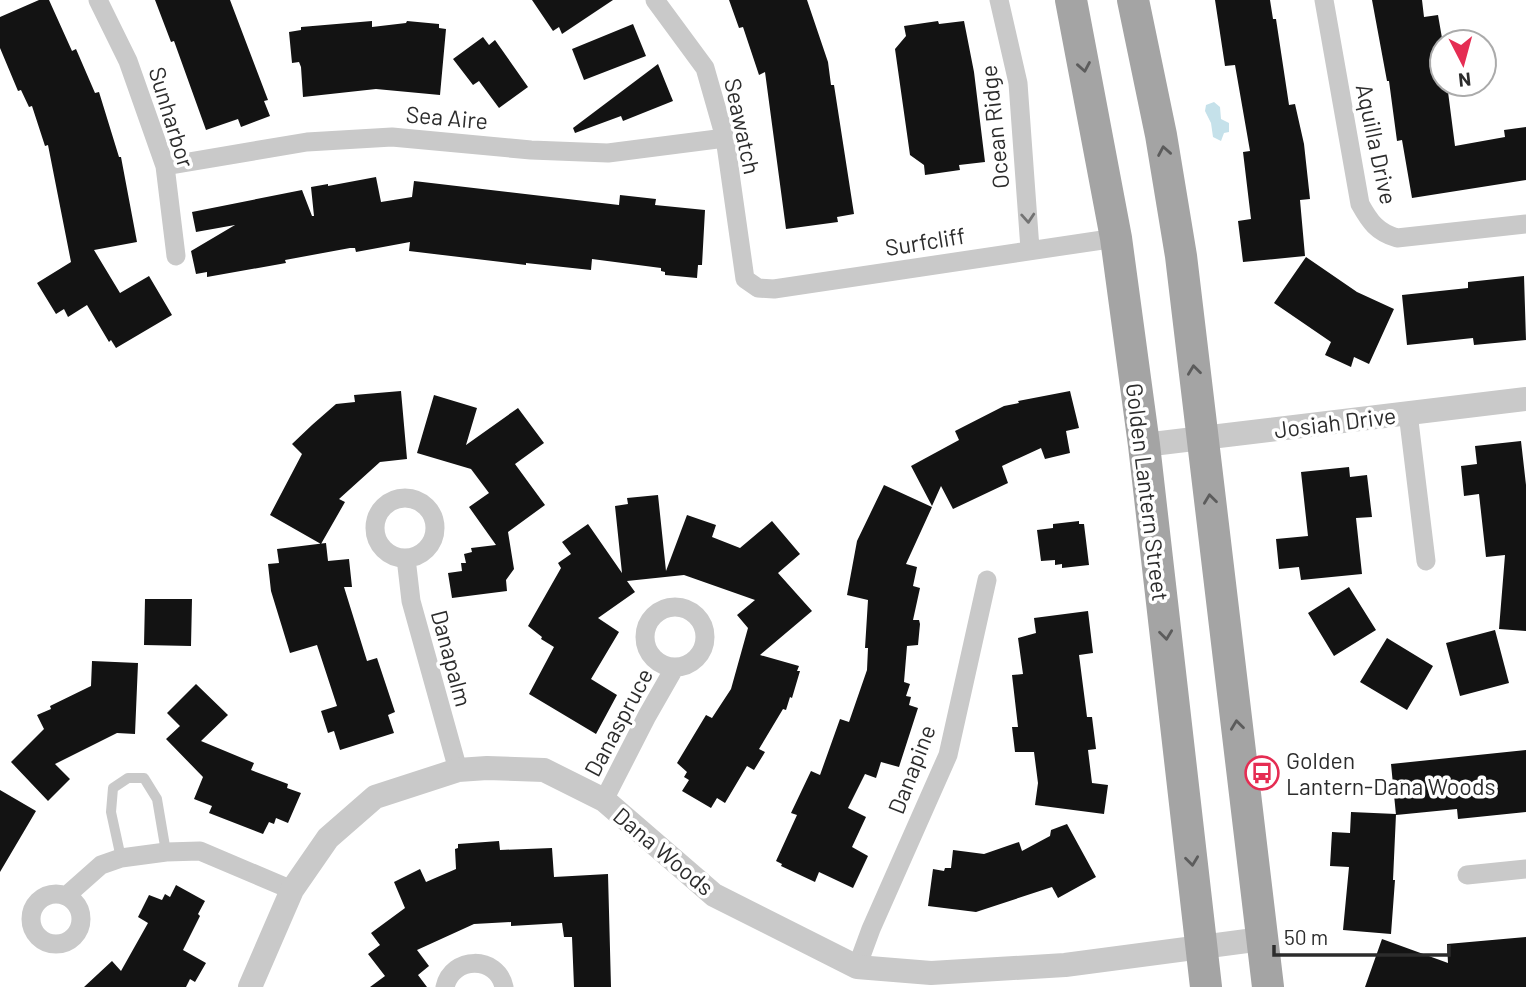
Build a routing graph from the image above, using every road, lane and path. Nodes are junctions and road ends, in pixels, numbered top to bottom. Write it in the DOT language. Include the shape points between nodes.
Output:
graph roads {
  1 [pos="98,0"];
  2 [pos="655,0"];
  3 [pos="999,0"];
  4 [pos="1071,0"];
  5 [pos="1133,0"];
  6 [pos="1324,0"];
  7 [pos="725,138"];
  8 [pos="165,166"];
  9 [pos="1526,224"];
  10 [pos="1116,238"];
  11 [pos="1030,249"];
  12 [pos="176,256"];
  13 [pos="745,279"];
  14 [pos="1526,399"];
  15 [pos="1408,413"];
  16 [pos="1203,437"];
  17 [pos="1144,445"];
  18 [pos="406,558"];
  19 [pos="1426,561"];
  20 [pos="987,580"];
  21 [pos="676,667"];
  22 [pos="458,770"];
  23 [pos="604,800"];
  24 [pos="166,852"];
  25 [pos="121,858"];
  26 [pos="1526,869"];
  27 [pos="1467,875"];
  28 [pos="292,890"];
  29 [pos="66,897"];
  30 [pos="1262,939"];
  31 [pos="1202,947"];
  32 [pos="858,967"];
  33 [pos="250,987"];
  34 [pos="445,987"];
  35 [pos="504,987"];
  36 [pos="1206,987"];
  37 [pos="1268,987"];
  1 -- 8 [label="street, Sunharbor" via="128,61"];
  2 -- 7 [label="street, Seawatch" via="705,68"];
  3 -- 11 [label="street, Ocean Ridge, one-way" via="1018,83"];
  4 -- 10 [label="main road, Golden Lantern Street, one-way"];
  16 -- 5 [label="main road, one-way" via="1170,187"];
  6 -- 9 [label="street, Aquilla Drive" via="1360,204 1380,233 1397,238"];
  7 -- 8 [label="street, Sea Aire" via="608,153 392,137 307,142"];
  7 -- 13 [label="street, Seawatch"];
  8 -- 12 [label="street, Sunharbor"];
  10 -- 11 [label="street, Surfcliff"];
  10 -- 17 [label="main road, Golden Lantern Street"];
  11 -- 13 [label="street, Surfcliff" via="774,289 758,288"];
  14 -- 15 [label="street, Josiah Drive"];
  15 -- 16 [label="street, Josiah Drive"];
  15 -- 19 [label="street"];
  16 -- 17 [label="street, Josiah Drive"];
  30 -- 16 [label="main road, one-way"];
  17 -- 31 [label="main road, Golden Lantern Street, one-way"];
  18 -- 22 [label="street, Danapalm" via="411,601"];
  20 -- 32 [label="street, Danapine" via="948,754"];
  21 -- 23 [label="street, Danaspruce"];
  22 -- 23 [label="street, Dana Woods" via="544,770"];
  22 -- 28 [label="street, Dana Woods" via="374,797 328,838"];
  23 -- 32 [label="street, Dana Woods" via="714,895"];
  24 -- 25 [label="street"];
  24 -- 25 [label="lane" via="157,799 144,778 128,778 113,788 111,812"];
  24 -- 28 [label="street" via="200,851"];
  25 -- 29 [label="street" via="101,865"];
  26 -- 27 [label="street"];
  28 -- 33 [label="street, Dana Woods"];
  30 -- 31 [label="street, Dana Woods"];
  30 -- 37 [label="main road"];
  31 -- 32 [label="street, Dana Woods" via="1065,965 931,974"];
  31 -- 36 [label="main road, Golden Lantern Street"];
  34 -- 35 [label="street" via="453,972 474,962 496,971"];
}
